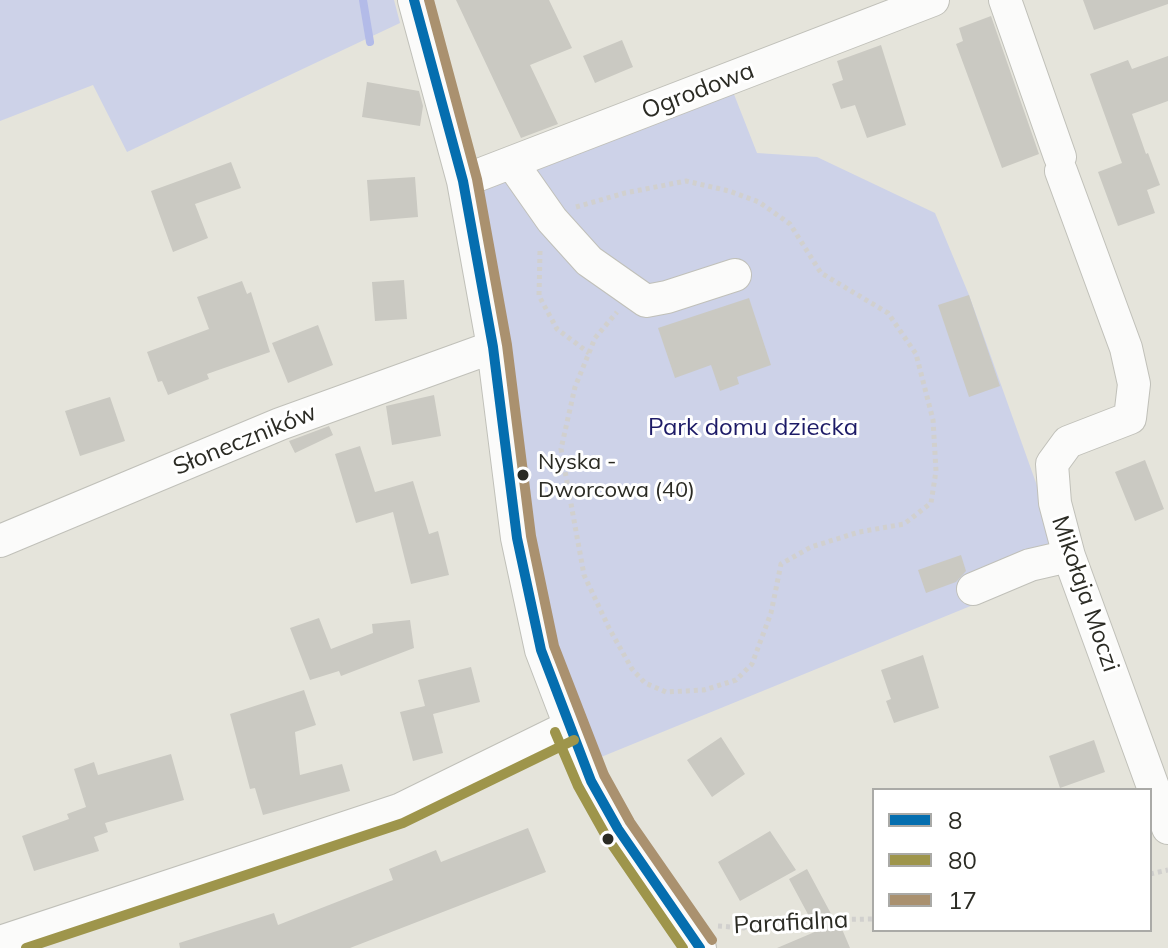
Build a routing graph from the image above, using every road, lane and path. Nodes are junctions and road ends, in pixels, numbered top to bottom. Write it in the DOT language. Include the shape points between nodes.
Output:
graph roads {
  1 [pos="414,0"];
  2 [pos="933,0"];
  3 [pos="1005,0"];
  4 [pos="512,163"];
  5 [pos="463,181"];
  6 [pos="552,220"];
  7 [pos="735,275"];
  8 [pos="633,293"];
  9 [pos="493,347"];
  10 [pos="589,353"];
  11 [pos="0,541"];
  12 [pos="1069,556"];
  13 [pos="973,589"];
  14 [pos="568,727"];
  15 [pos="1168,828"];
  16 [pos="872,919"];
  17 [pos="705,937"];
  18 [pos="21,941"];
  1 -- 5 [label="street"];
  2 -- 4 [label="street, Ogrodowa"];
  3 -- 12 [label="street, Mikołaja Moczi" via="1134,384 1130,418 1068,442 1052,464 1055,503"];
  4 -- 5 [label="street, Ogrodowa"];
  4 -- 6 [label="street"];
  5 -- 9 [label="street"];
  6 -- 8 [label="street" via="589,261"];
  6 -- 10 [label="path" via="540,249 539,296 557,329"];
  6 -- 10 [label="path" via="560,210 686,181 759,202 790,224 821,273 888,313 916,354 933,420 936,471 931,503 904,524 811,547 781,564 771,613 752,664 736,680 704,690 666,692 645,683 632,669 584,575 561,449"];
  7 -- 8 [label="street" via="646,301"];
  8 -- 10 [label="path" via="595,338"];
  9 -- 11 [label="street, Słoneczników" via="280,424"];
  9 -- 14 [label="street" via="526,585 541,650"];
  12 -- 13 [label="street" via="1030,565"];
  12 -- 15 [label="street, Mikołaja Moczi"];
  14 -- 17 [label="street" via="618,829"];
  14 -- 18 [label="street" via="399,810"];
  16 -- 17 [label="path, Parafialna" via="755,921"];
}
